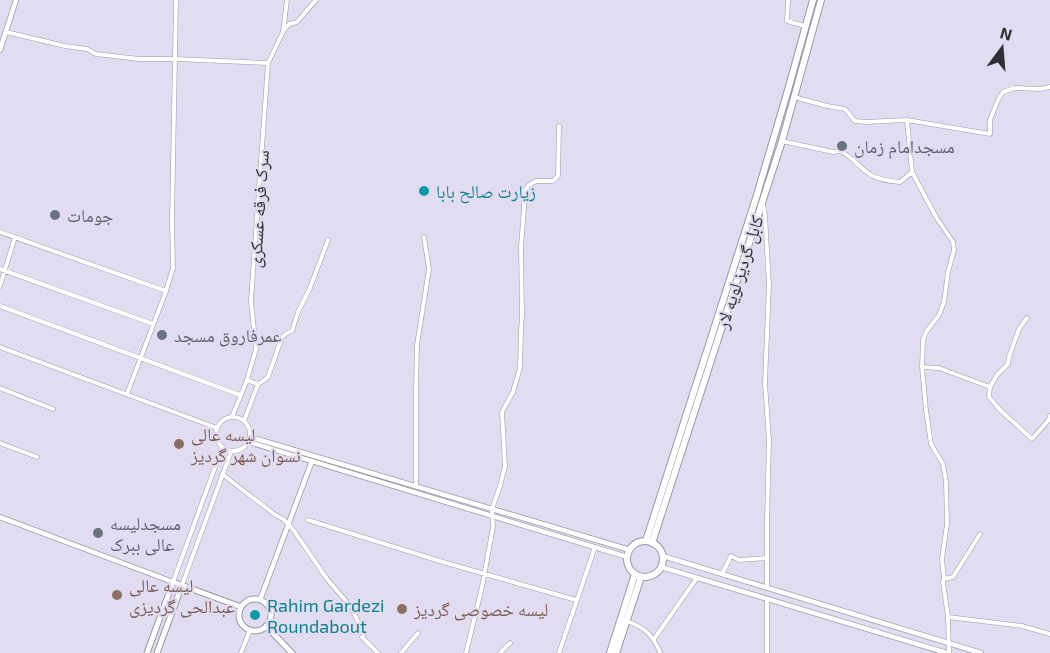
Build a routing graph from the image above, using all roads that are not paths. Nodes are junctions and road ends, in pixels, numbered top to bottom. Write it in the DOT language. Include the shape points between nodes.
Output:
graph roads {
  1 [pos="16,0"];
  2 [pos="176,0"];
  3 [pos="287,0"];
  4 [pos="316,0"];
  5 [pos="788,0"];
  6 [pos="813,0"];
  7 [pos="821,0"];
  8 [pos="806,26"];
  9 [pos="6,32"];
  10 [pos="283,32"];
  11 [pos="0,50"];
  12 [pos="175,59"];
  13 [pos="268,63"];
  14 [pos="1050,87"];
  15 [pos="794,98"];
  16 [pos="907,120"];
  17 [pos="559,126"];
  18 [pos="782,141"];
  19 [pos="912,172"];
  20 [pos="762,201"];
  21 [pos="0,232"];
  22 [pos="15,237"];
  23 [pos="424,237"];
  24 [pos="328,240"];
  25 [pos="0,269"];
  26 [pos="6,271"];
  27 [pos="0,286"];
  28 [pos="166,291"];
  29 [pos="0,306"];
  30 [pos="1027,318"];
  31 [pos="153,324"];
  32 [pos="0,347"];
  33 [pos="140,358"];
  34 [pos="922,367"];
  35 [pos="247,380"];
  36 [pos="258,384"];
  37 [pos="990,387"];
  38 [pos="0,388"];
  39 [pos="127,394"];
  40 [pos="240,395"];
  41 [pos="54,409"];
  42 [pos="1050,416"];
  43 [pos="232,417"];
  44 [pos="244,421"];
  45 [pos="217,428"];
  46 [pos="249,440"];
  47 [pos="0,443"];
  48 [pos="222,448"];
  49 [pos="231,452"];
  50 [pos="37,457"];
  51 [pos="312,461"];
  52 [pos="222,474"];
  53 [pos="416,486"];
  54 [pos="492,509"];
  55 [pos="493,516"];
  56 [pos="0,517"];
  57 [pos="308,520"];
  58 [pos="288,524"];
  59 [pos="980,534"];
  60 [pos="649,542"];
  61 [pos="594,547"];
  62 [pos="630,550"];
  63 [pos="663,556"];
  64 [pos="627,557"];
  65 [pos="767,558"];
  66 [pos="661,567"];
  67 [pos="485,573"];
  68 [pos="638,575"];
  69 [pos="722,575"];
  70 [pos="697,578"];
  71 [pos="944,579"];
  72 [pos="173,582"];
  73 [pos="182,585"];
  74 [pos="767,588"];
  75 [pos="767,599"];
  76 [pos="260,600"];
  77 [pos="576,600"];
  78 [pos="241,607"];
  79 [pos="948,616"];
  80 [pos="627,621"];
  81 [pos="266,626"];
  82 [pos="250,630"];
  83 [pos="418,633"];
  84 [pos="1050,634"];
  85 [pos="654,639"];
  86 [pos="510,642"];
  87 [pos="949,643"];
  88 [pos="660,652"];
  89 [pos="147,653"];
  90 [pos="157,653"];
  91 [pos="242,653"];
  92 [pos="292,653"];
  93 [pos="378,653"];
  94 [pos="401,653"];
  95 [pos="466,653"];
  96 [pos="500,653"];
  97 [pos="559,653"];
  98 [pos="610,653"];
  99 [pos="616,653"];
  100 [pos="767,653"];
  101 [pos="948,653"];
  102 [pos="981,653"];
  1 -- 9 [label="street"];
  2 -- 12 [label="street"];
  3 -- 10 [label="street, سرک فرقه عسکری"];
  4 -- 10 [label="street"];
  5 -- 8 [label="street" via="787,21"];
  6 -- 8 [label="highway, کابل گردیز لویه لار"];
  7 -- 15 [label="highway, کابل گردیز لویه لار"];
  8 -- 60 [label="highway, کابل گردیز لویه لار"];
  9 -- 11 [label="street"];
  9 -- 12 [label="street" via="96,54"];
  10 -- 13 [label="street, سرک فرقه عسکری"];
  12 -- 13 [label="street"];
  12 -- 28 [label="street" via="173,267"];
  13 -- 35 [label="street, سرک فرقه عسکری" via="251,301 256,349"];
  14 -- 16 [label="street" via="1003,92 990,120 990,134"];
  15 -- 16 [label="street" via="845,109 855,121"];
  15 -- 18 [label="highway, کابل گردیز لویه لار"];
  16 -- 19 [label="street"];
  17 -- 54 [label="street" via="558,176 553,181 536,181 524,192 520,369 502,412 506,466"];
  18 -- 19 [label="street" via="833,153 840,151 872,176 885,180 900,182"];
  18 -- 20 [label="highway, کابل گردیز لویه لار"];
  19 -- 34 [label="street" via="954,250 944,302 923,341"];
  20 -- 60 [label="highway, کابل گردیز لویه لار"];
  20 -- 65 [label="street" via="769,285 765,383"];
  21 -- 22 [label="street"];
  22 -- 26 [label="street"];
  22 -- 28 [label="street"];
  23 -- 53 [label="street" via="429,269 417,345"];
  24 -- 36 [label="street" via="292,331 282,337 268,376"];
  25 -- 26 [label="street"];
  26 -- 27 [label="street"];
  26 -- 31 [label="street"];
  28 -- 31 [label="street"];
  29 -- 33 [label="street"];
  30 -- 37 [label="street" via="1019,329 1008,364"];
  31 -- 33 [label="street"];
  32 -- 39 [label="street"];
  33 -- 39 [label="street"];
  33 -- 40 [label="street"];
  34 -- 37 [label="street" via="939,368"];
  34 -- 71 [label="street" via="931,444 943,464 946,481"];
  35 -- 36 [label="street"];
  35 -- 40 [label="street, سرک فرقه عسکری"];
  36 -- 44 [label="street"];
  37 -- 42 [label="street" via="989,397 1032,439"];
  38 -- 41 [label="street"];
  39 -- 45 [label="street"];
  40 -- 43 [label="street, سرک فرقه عسکری"];
  43 -- 44 [label="street"];
  43 -- 45 [label="street"];
  44 -- 46 [label="street" via="249,428"];
  45 -- 48 [label="street" via="216,440"];
  46 -- 49 [label="street" via="241,450"];
  46 -- 51 [label="street"];
  46 -- 53 [label="street"];
  47 -- 50 [label="street"];
  48 -- 49 [label="street"];
  48 -- 72 [label="street"];
  49 -- 52 [label="street"];
  51 -- 55 [label="street"];
  51 -- 58 [label="street"];
  52 -- 58 [label="street"];
  52 -- 73 [label="street"];
  53 -- 54 [label="street"];
  54 -- 55 [label="street"];
  54 -- 62 [label="street"];
  55 -- 61 [label="street"];
  55 -- 67 [label="street"];
  56 -- 72 [label="street"];
  57 -- 67 [label="street"];
  58 -- 76 [label="street"];
  58 -- 93 [label="street" via="351,607 362,637"];
  59 -- 71 [label="street" via="953,577"];
  60 -- 62 [label="highway"];
  60 -- 63 [label="highway"];
  61 -- 64 [label="street"];
  61 -- 77 [label="street"];
  62 -- 64 [label="highway"];
  63 -- 66 [label="highway"];
  63 -- 69 [label="street"];
  64 -- 68 [label="highway" via="628,565"];
  65 -- 69 [label="street" via="739,560 731,556"];
  65 -- 74 [label="street"];
  66 -- 68 [label="highway" via="652,575"];
  66 -- 70 [label="street"];
  67 -- 77 [label="street"];
  67 -- 95 [label="street"];
  68 -- 80 [label="highway"];
  68 -- 98 [label="highway"];
  69 -- 74 [label="street"];
  70 -- 75 [label="street"];
  70 -- 85 [label="street"];
  71 -- 79 [label="street"];
  72 -- 73 [label="main road"];
  72 -- 89 [label="main road"];
  73 -- 78 [label="main road"];
  73 -- 90 [label="main road"];
  74 -- 87 [label="street"];
  75 -- 100 [label="street"];
  75 -- 101 [label="street"];
  76 -- 78 [label="main road" via="249,600"];
  76 -- 81 [label="main road" via="270,611"];
  77 -- 97 [label="street"];
  78 -- 82 [label="main road" via="239,618"];
  79 -- 84 [label="street" via="1022,626"];
  79 -- 87 [label="street"];
  80 -- 85 [label="street" via="641,626"];
  80 -- 99 [label="highway"];
  81 -- 82 [label="main road"];
  81 -- 92 [label="main road"];
  82 -- 91 [label="street"];
  83 -- 94 [label="street"];
  85 -- 88 [label="street"];
  86 -- 96 [label="street"];
  87 -- 101 [label="street"];
  87 -- 102 [label="street"];
}
